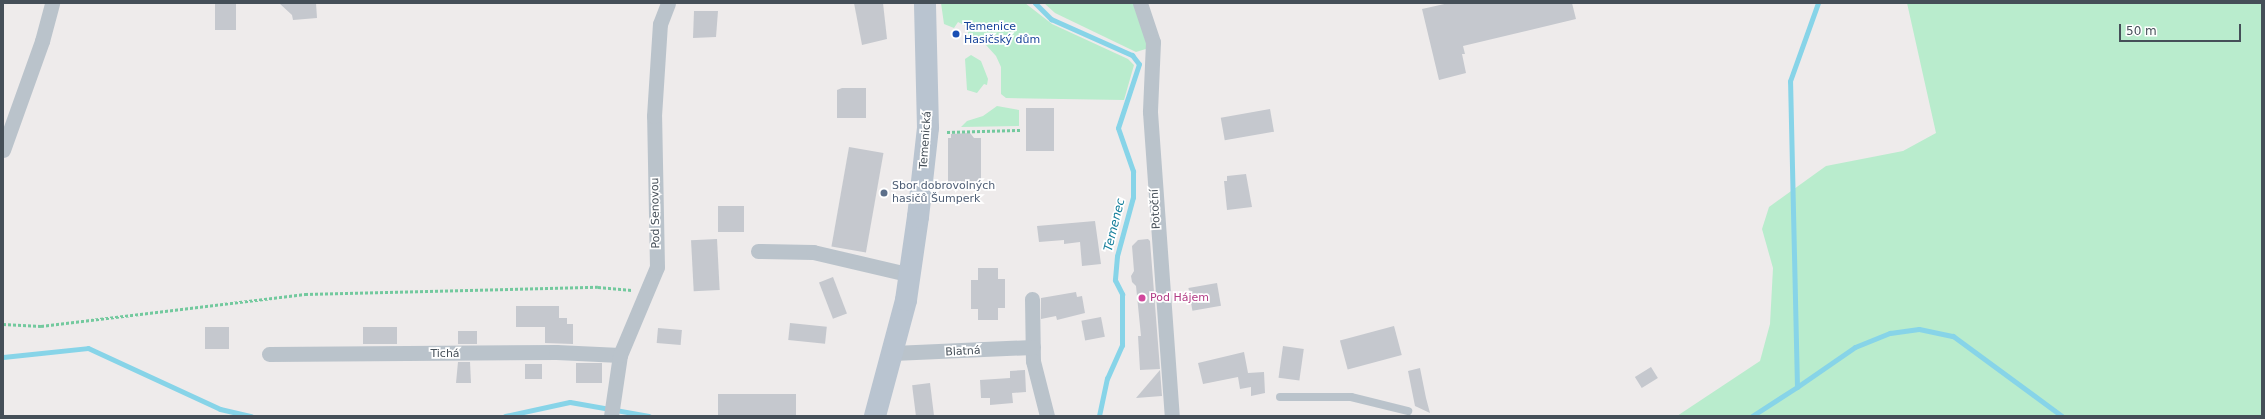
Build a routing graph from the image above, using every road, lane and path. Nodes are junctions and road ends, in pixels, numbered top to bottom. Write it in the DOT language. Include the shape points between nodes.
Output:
graph roads {
  1 [pos="52,3"];
  2 [pos="668,3"];
  3 [pos="925,3"];
  4 [pos="1140,3"];
  5 [pos="1020,130"];
  6 [pos="944,132"];
  7 [pos="3,150"];
  8 [pos="758,251"];
  9 [pos="911,276"];
  10 [pos="648,291"];
  11 [pos="1032,299"];
  12 [pos="3,324"];
  13 [pos="1033,347"];
  14 [pos="893,353"];
  15 [pos="269,354"];
  16 [pos="620,355"];
  17 [pos="1280,396"];
  18 [pos="1408,411"];
  19 [pos="611,416"];
  20 [pos="875,416"];
  21 [pos="1047,416"];
  22 [pos="1172,416"];
  1 -- 7 [label="street" via="42,41"];
  2 -- 10 [label="street, Pod Senovou" via="660,24 654,116 657,267"];
  3 -- 9 [label="street, Temenická" via="928,128"];
  4 -- 22 [label="street, Potoční" via="1153,42 1150,112"];
  5 -- 6 [label="path"];
  8 -- 9 [label="street" via="814,252"];
  9 -- 14 [label="street, Temenická"];
  10 -- 12 [label="path" via="598,287 305,294 41,326"];
  10 -- 16 [label="street, Pod Senovou"];
  11 -- 13 [label="street"];
  13 -- 14 [label="street, Blatná"];
  13 -- 21 [label="street"];
  14 -- 20 [label="street, Temenická"];
  15 -- 16 [label="street, Tichá" via="556,352"];
  16 -- 19 [label="street, Pod Senovou"];
  17 -- 18 [label="lane" via="1350,397"];
}
